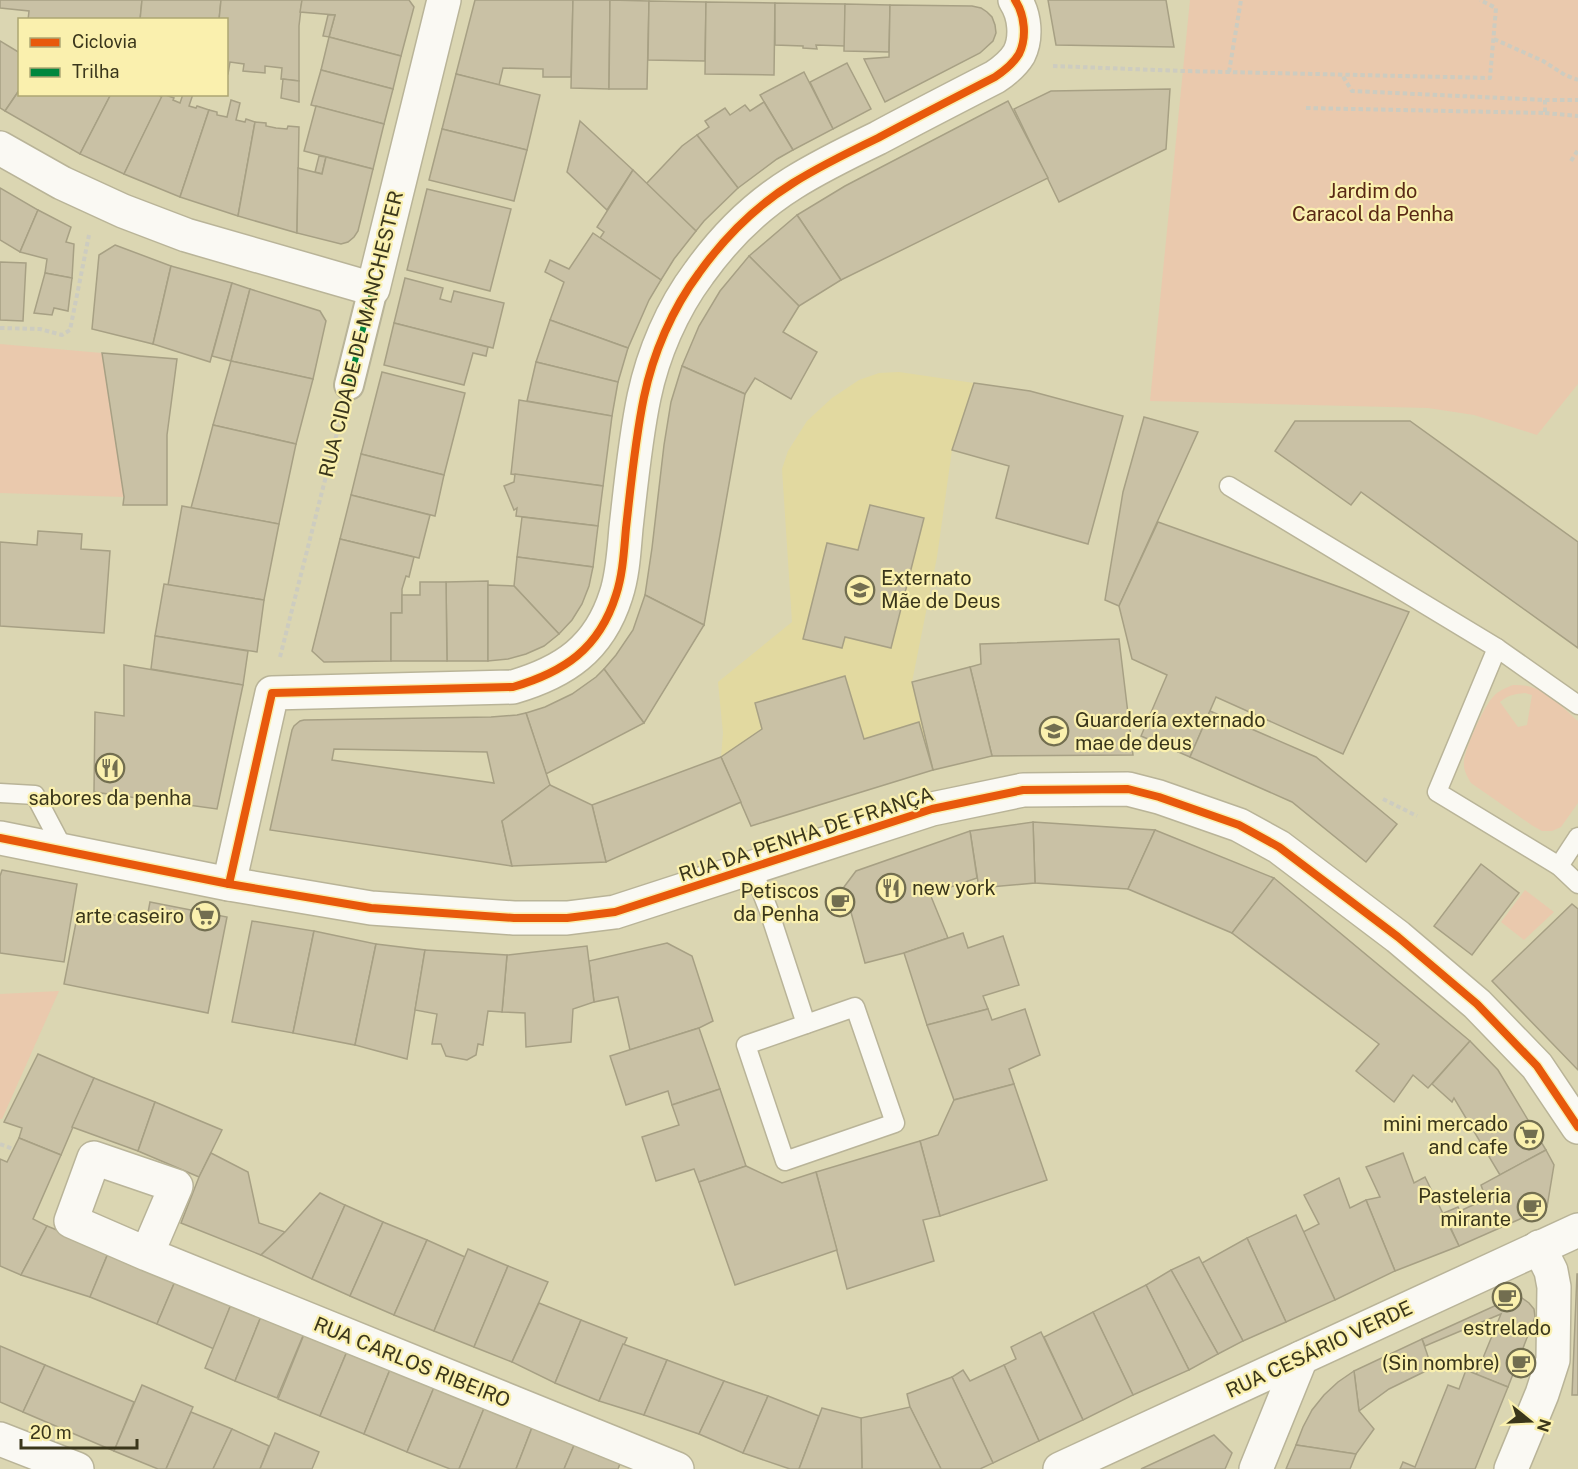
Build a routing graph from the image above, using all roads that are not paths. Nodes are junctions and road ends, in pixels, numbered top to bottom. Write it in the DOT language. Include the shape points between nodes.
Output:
graph roads {
  1 [pos="444,0"];
  2 [pos="1015,0"];
  3 [pos="0,148"];
  4 [pos="373,289"];
  5 [pos="349,385"];
  6 [pos="1229,486"];
  7 [pos="1497,648"];
  8 [pos="1578,705"];
  9 [pos="0,793"];
  10 [pos="1578,837"];
  11 [pos="0,838"];
  12 [pos="65,852"];
  13 [pos="1559,866"];
  14 [pos="752,868"];
  15 [pos="229,884"];
  16 [pos="1578,884"];
  17 [pos="806,1024"];
  18 [pos="1578,1127"];
  19 [pos="1578,1230"];
  20 [pos="1539,1247"];
  21 [pos="147,1254"];
  22 [pos="1301,1358"];
  23 [pos="0,1439"];
  24 [pos="76,1469"];
  25 [pos="677,1469"];
  26 [pos="1060,1469"];
  27 [pos="1256,1469"];
  28 [pos="1511,1469"];
  1 -- 4 [label="street, RUA CIDADE DE MANCHESTER"];
  2 -- 15 [label="street" via="1023,18 1024,36 1019,54 1007,68 793,183 725,240 697,275 656,354 644,396 616,594 607,617 578,656 558,670 513,687 272,693"];
  3 -- 4 [label="street" via="62,183 186,235"];
  4 -- 5 [label="street, RUA CIDADE DE MANCHESTER"];
  6 -- 7 [label="lane"];
  7 -- 8 [label="lane"];
  7 -- 13 [label="lane" via="1437,792"];
  9 -- 12 [label="lane" via="35,795"];
  10 -- 13 [label="lane"];
  11 -- 12 [label="street, RUA DA PENHA DE FRANÇA"];
  12 -- 15 [label="street, RUA DA PENHA DE FRANÇA"];
  13 -- 16 [label="lane"];
  14 -- 15 [label="street, RUA DA PENHA DE FRANÇA" via="615,912 567,918 371,908"];
  14 -- 17 [label="lane"];
  14 -- 18 [label="street, RUA DA PENHA DE FRANÇA" via="932,809 1023,790 1128,789 1159,797 1239,825 1279,847 1398,937 1477,1004 1537,1066"];
  17 -- 17 [label="lane" via="746,1045 785,1161 895,1123 855,1007"];
  19 -- 20 [label="street, RUA CESÁRIO VERDE"];
  20 -- 22 [label="street, RUA CESÁRIO VERDE"];
  20 -- 28 [label="street" via="1554,1287 1553,1360"];
  21 -- 25 [label="street, RUA CARLOS RIBEIRO"];
  22 -- 26 [label="street, RUA CESÁRIO VERDE"];
  22 -- 27 [label="street"];
  23 -- 24 [label="street"];
}
